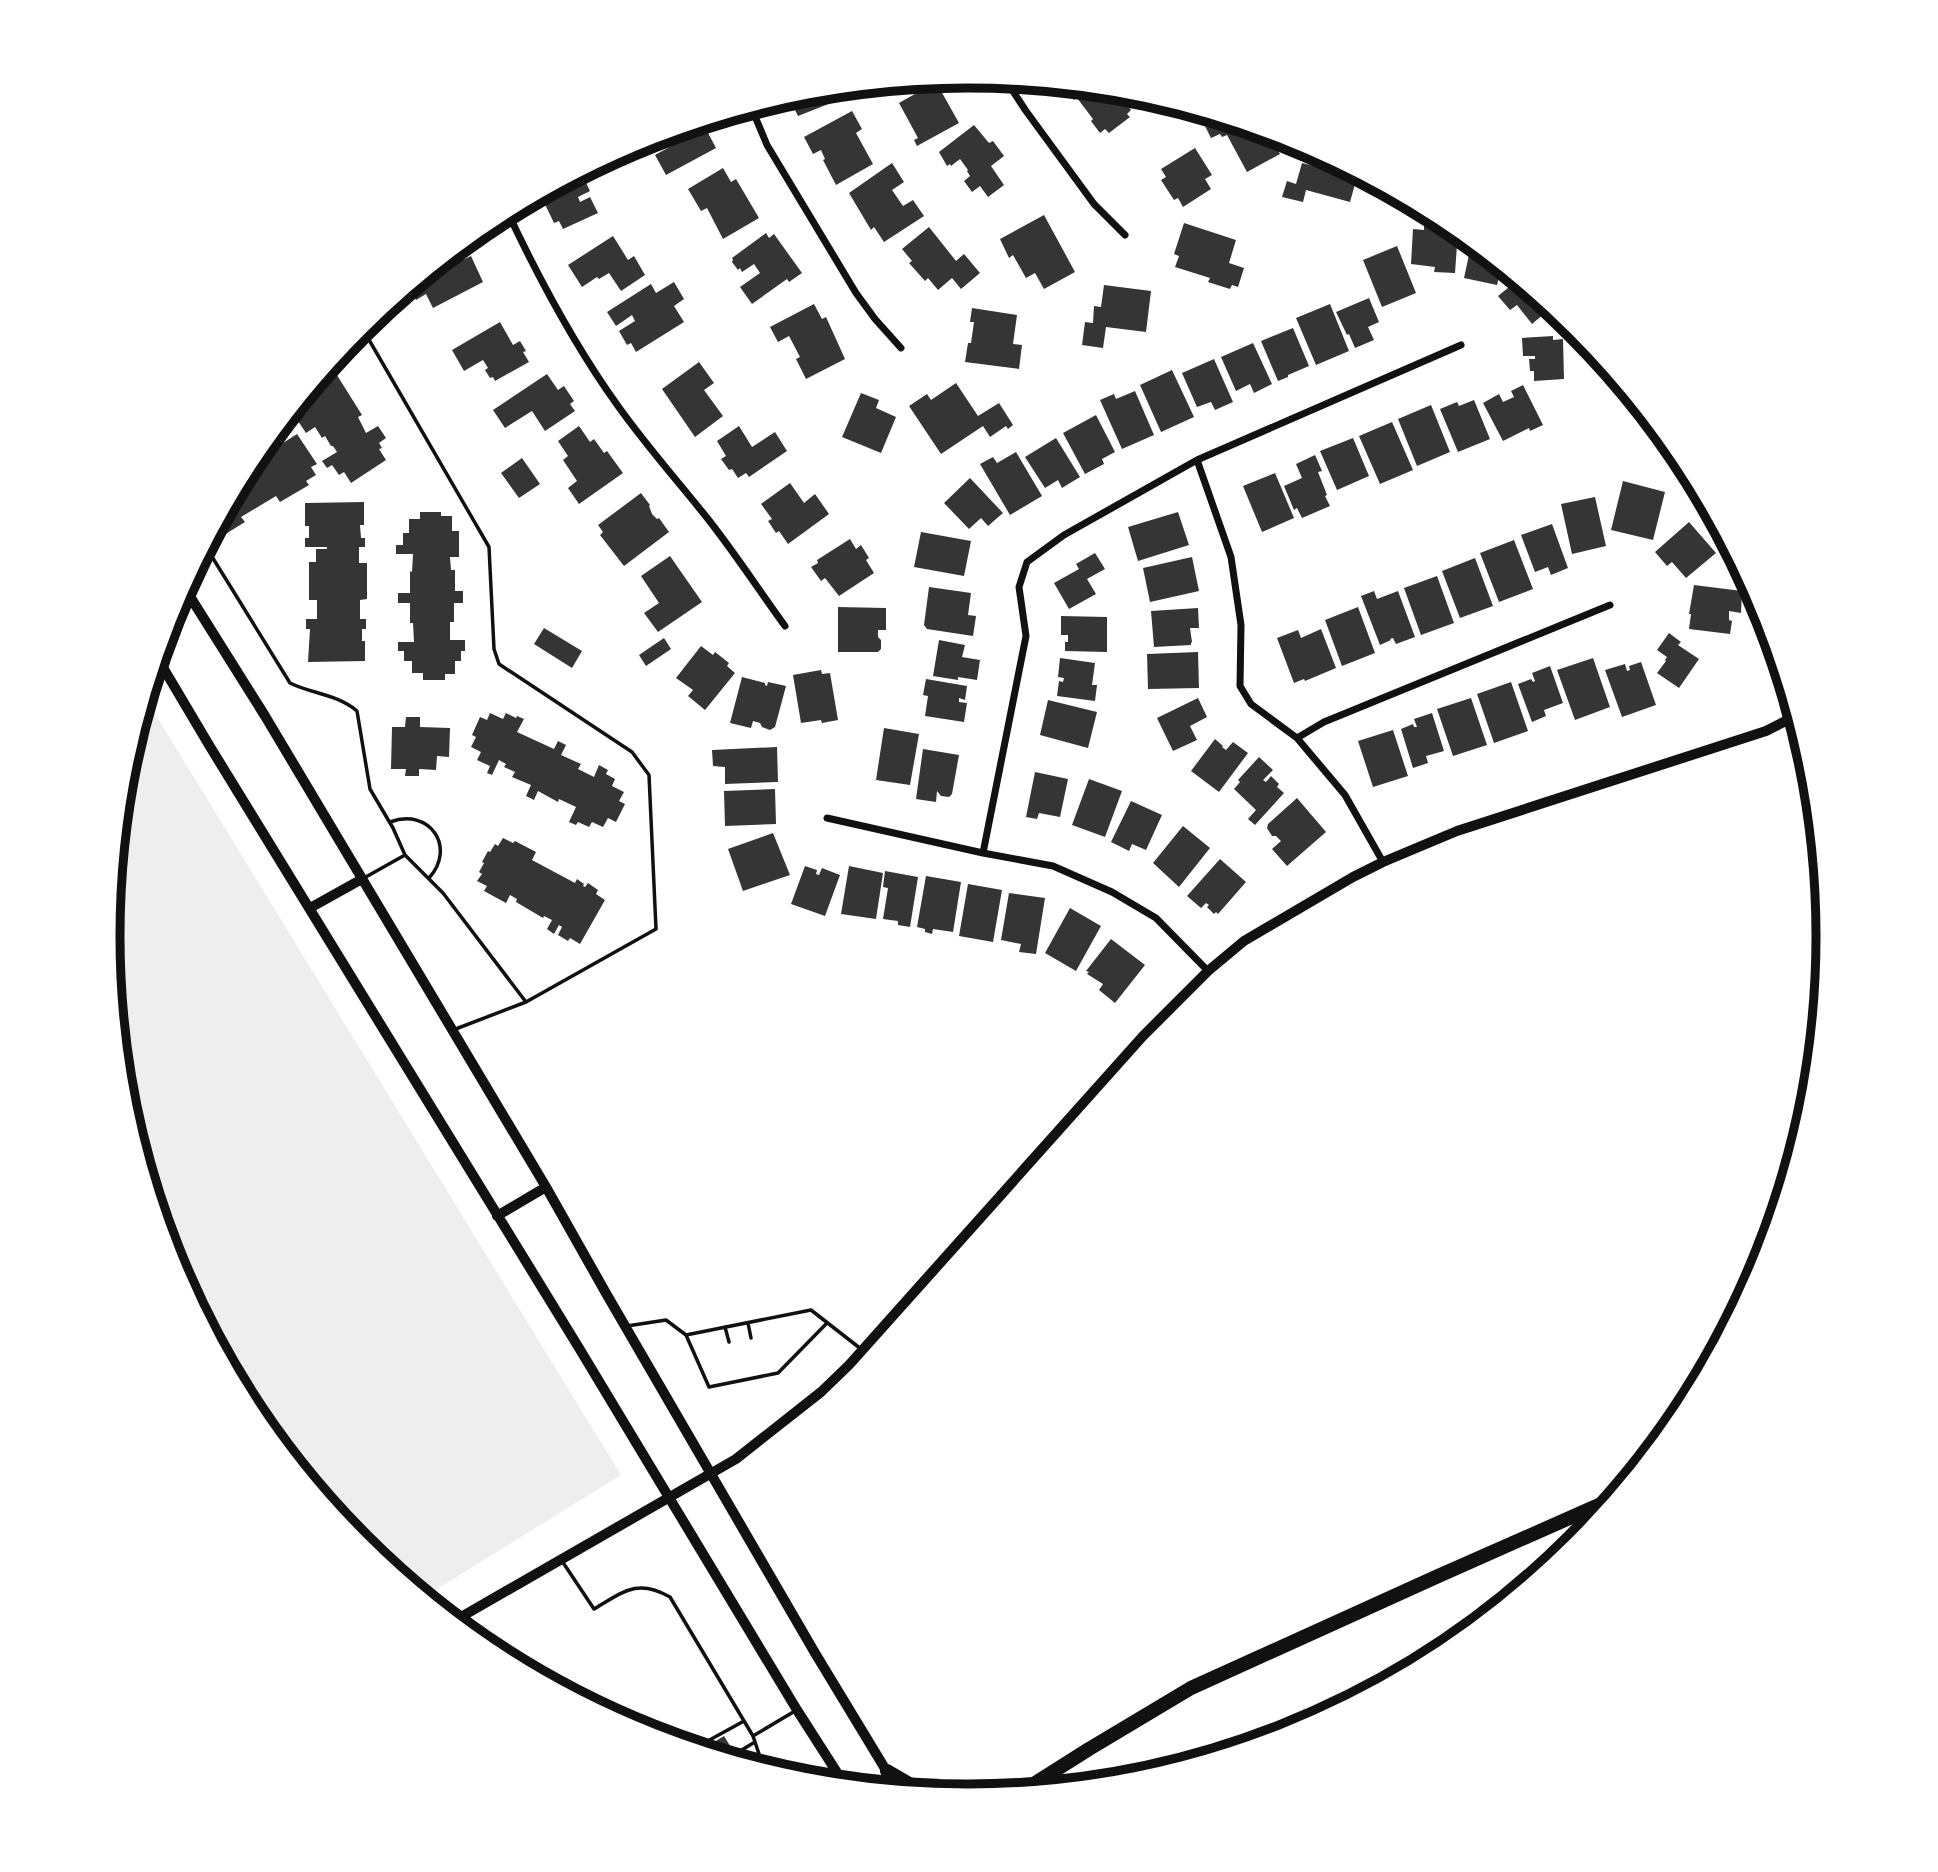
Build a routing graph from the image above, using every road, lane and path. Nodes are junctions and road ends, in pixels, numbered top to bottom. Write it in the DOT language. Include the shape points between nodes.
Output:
graph roads {
  1 [pos="1011,89"];
  2 [pos="754,115"];
  3 [pos="512,221"];
  4 [pos="1125,235"];
  5 [pos="367,338"];
  6 [pos="1461,345"];
  7 [pos="901,348"];
  8 [pos="1197,460"];
  9 [pos="211,555"];
  10 [pos="191,598"];
  11 [pos="1610,605"];
  12 [pos="785,626"];
  13 [pos="164,669"];
  14 [pos="1790,719"];
  15 [pos="1297,738"];
  16 [pos="827,818"];
  17 [pos="390,822"];
  18 [pos="983,853"];
  19 [pos="405,855"];
  20 [pos="1383,862"];
  21 [pos="429,878"];
  22 [pos="362,879"];
  23 [pos="310,908"];
  24 [pos="1208,971"];
  25 [pos="526,1002"];
  26 [pos="451,1031"];
  27 [pos="546,1187"];
  28 [pos="497,1216"];
  29 [pos="748,1323"];
  30 [pos="827,1323"];
  31 [pos="625,1326"];
  32 [pos="726,1327"];
  33 [pos="686,1335"];
  34 [pos="751,1338"];
  35 [pos="729,1342"];
  36 [pos="862,1350"];
  37 [pos="711,1473"];
  38 [pos="669,1497"];
  39 [pos="1597,1506"];
  40 [pos="561,1560"];
  41 [pos="462,1616"];
  42 [pos="797,1710"];
  43 [pos="744,1721"];
  44 [pos="753,1736"];
  45 [pos="706,1742"];
  46 [pos="755,1742"];
  47 [pos="738,1752"];
  48 [pos="761,1759"];
  49 [pos="887,1771"];
  50 [pos="838,1774"];
  51 [pos="893,1781"];
  52 [pos="906,1782"];
  53 [pos="1037,1782"];
  1 -- 4 [label="street" via="1094,204"];
  2 -- 7 [label="street" via="767,145 856,293"];
  3 -- 12 [label="street" via="573,337 617,405 706,516"];
  5 -- 25 [label="lane" via="489,547 494,649 499,664 632,752 649,775 656,929"];
  6 -- 8 [label="street"];
  8 -- 15 [label="street" via="1231,557 1241,625 1240,686 1251,704"];
  8 -- 18 [label="street" via="1064,535 1027,562 1019,587 1026,636"];
  9 -- 17 [label="lane" via="289,683 332,696 357,711 370,789"];
  10 -- 22 [label="main road"];
  11 -- 15 [label="street" via="1324,722"];
  13 -- 23 [label="main road"];
  14 -- 20 [label="street" via="1766,731 1457,831"];
  15 -- 20 [label="street" via="1345,795"];
  16 -- 18 [label="street"];
  17 -- 19 [label="lane"];
  17 -- 21 [label="lane" via="416,819 437,836 441,854"];
  18 -- 24 [label="street" via="1053,866 1112,892 1156,918"];
  19 -- 21 [label="lane"];
  19 -- 22 [label="lane"];
  20 -- 24 [label="street" via="1244,941"];
  21 -- 25 [label="lane"];
  22 -- 23 [label="main road"];
  22 -- 26 [label="main road"];
  23 -- 28 [label="main road"];
  24 -- 36 [label="street" via="1143,1036"];
  25 -- 26 [label="lane"];
  26 -- 27 [label="main road"];
  27 -- 28 [label="main road"];
  27 -- 31 [label="main road"];
  28 -- 38 [label="main road"];
  29 -- 30 [label="lane" via="811,1310"];
  29 -- 32 [label="lane"];
  29 -- 34 [label="lane"];
  30 -- 33 [label="lane" via="778,1373 709,1387"];
  30 -- 36 [label="lane"];
  31 -- 33 [label="lane" via="666,1320"];
  31 -- 37 [label="main road"];
  32 -- 33 [label="lane"];
  32 -- 35 [label="lane"];
  36 -- 37 [label="street" via="821,1392 736,1459"];
  37 -- 38 [label="street"];
  37 -- 49 [label="main road"];
  38 -- 40 [label="street"];
  38 -- 42 [label="main road"];
  39 -- 53 [label="highway" via="1191,1688"];
  40 -- 41 [label="street"];
  40 -- 43 [label="lane" via="594,1609 639,1587 670,1597"];
  42 -- 44 [label="lane"];
  42 -- 50 [label="main road"];
  43 -- 44 [label="lane"];
  43 -- 45 [label="lane"];
  44 -- 46 [label="lane"];
  46 -- 47 [label="lane"];
  46 -- 48 [label="lane"];
  49 -- 51 [label="main road"];
  49 -- 52 [label="highway"];
}
